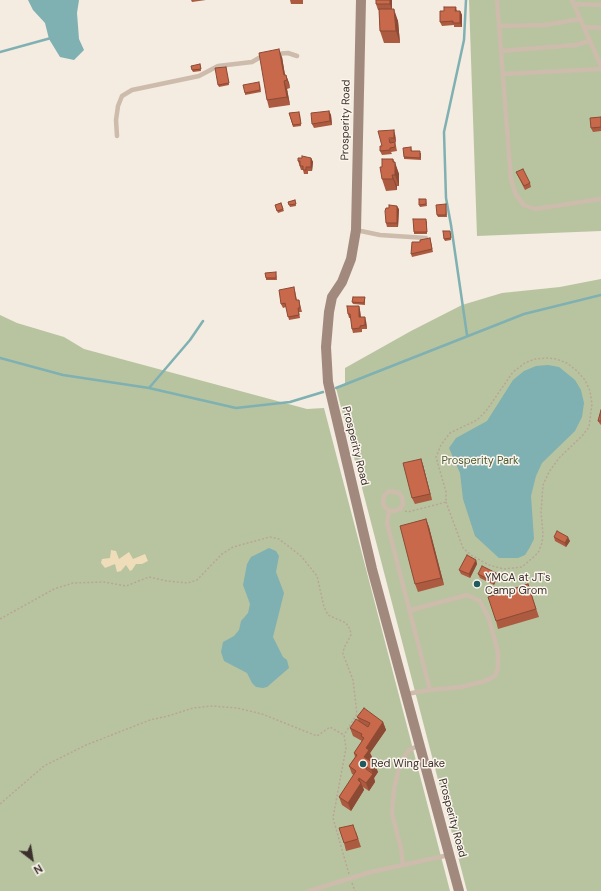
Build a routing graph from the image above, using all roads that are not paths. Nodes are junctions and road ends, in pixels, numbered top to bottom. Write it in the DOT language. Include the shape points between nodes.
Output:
graph roads {
  1 [pos="361,0"];
  2 [pos="496,0"];
  3 [pos="573,2"];
  4 [pos="601,5"];
  5 [pos="580,19"];
  6 [pos="499,26"];
  7 [pos="583,27"];
  8 [pos="601,28"];
  9 [pos="589,41"];
  10 [pos="501,51"];
  11 [pos="297,56"];
  12 [pos="601,68"];
  13 [pos="502,74"];
  14 [pos="117,136"];
  15 [pos="601,199"];
  16 [pos="356,230"];
  17 [pos="426,238"];
  18 [pos="389,511"];
  19 [pos="410,610"];
  20 [pos="430,690"];
  21 [pos="406,694"];
  22 [pos="420,745"];
  23 [pos="449,855"];
  24 [pos="403,865"];
  25 [pos="309,891"];
  26 [pos="459,891"];
  1 -- 16 [label="street, Prosperity Road"];
  2 -- 6 [label="lane"];
  3 -- 4 [label="lane"];
  3 -- 5 [label="lane"];
  5 -- 6 [label="lane" via="545,25"];
  5 -- 7 [label="lane"];
  6 -- 10 [label="lane"];
  7 -- 8 [label="lane"];
  7 -- 9 [label="lane"];
  9 -- 10 [label="lane" via="576,45"];
  9 -- 12 [label="lane"];
  10 -- 13 [label="lane"];
  11 -- 14 [label="lane" via="288,53 263,55 252,62 218,66 199,76 132,90 122,96 118,106"];
  12 -- 13 [label="lane"];
  13 -- 15 [label="lane" via="511,180 516,195 524,205 536,209"];
  16 -- 17 [label="lane" via="380,235"];
  16 -- 21 [label="street, Prosperity Road" via="351,260 342,282 332,297 329,312 326,347 328,382 372,569"];
  18 -- 18 [label="lane" via="400,509 403,504 399,493 389,491 384,496 383,501"];
  18 -- 19 [label="lane" via="387,523"];
  19 -- 20 [label="lane"];
  19 -- 20 [label="lane" via="467,595 480,601 489,619 498,652 495,676 485,682"];
  20 -- 21 [label="lane"];
  21 -- 22 [label="street, Prosperity Road"];
  22 -- 23 [label="street, Prosperity Road"];
  22 -- 24 [label="lane" via="409,750 400,764 394,788 392,814"];
  23 -- 24 [label="lane"];
  23 -- 26 [label="street, Prosperity Road"];
  24 -- 25 [label="lane"];
}
